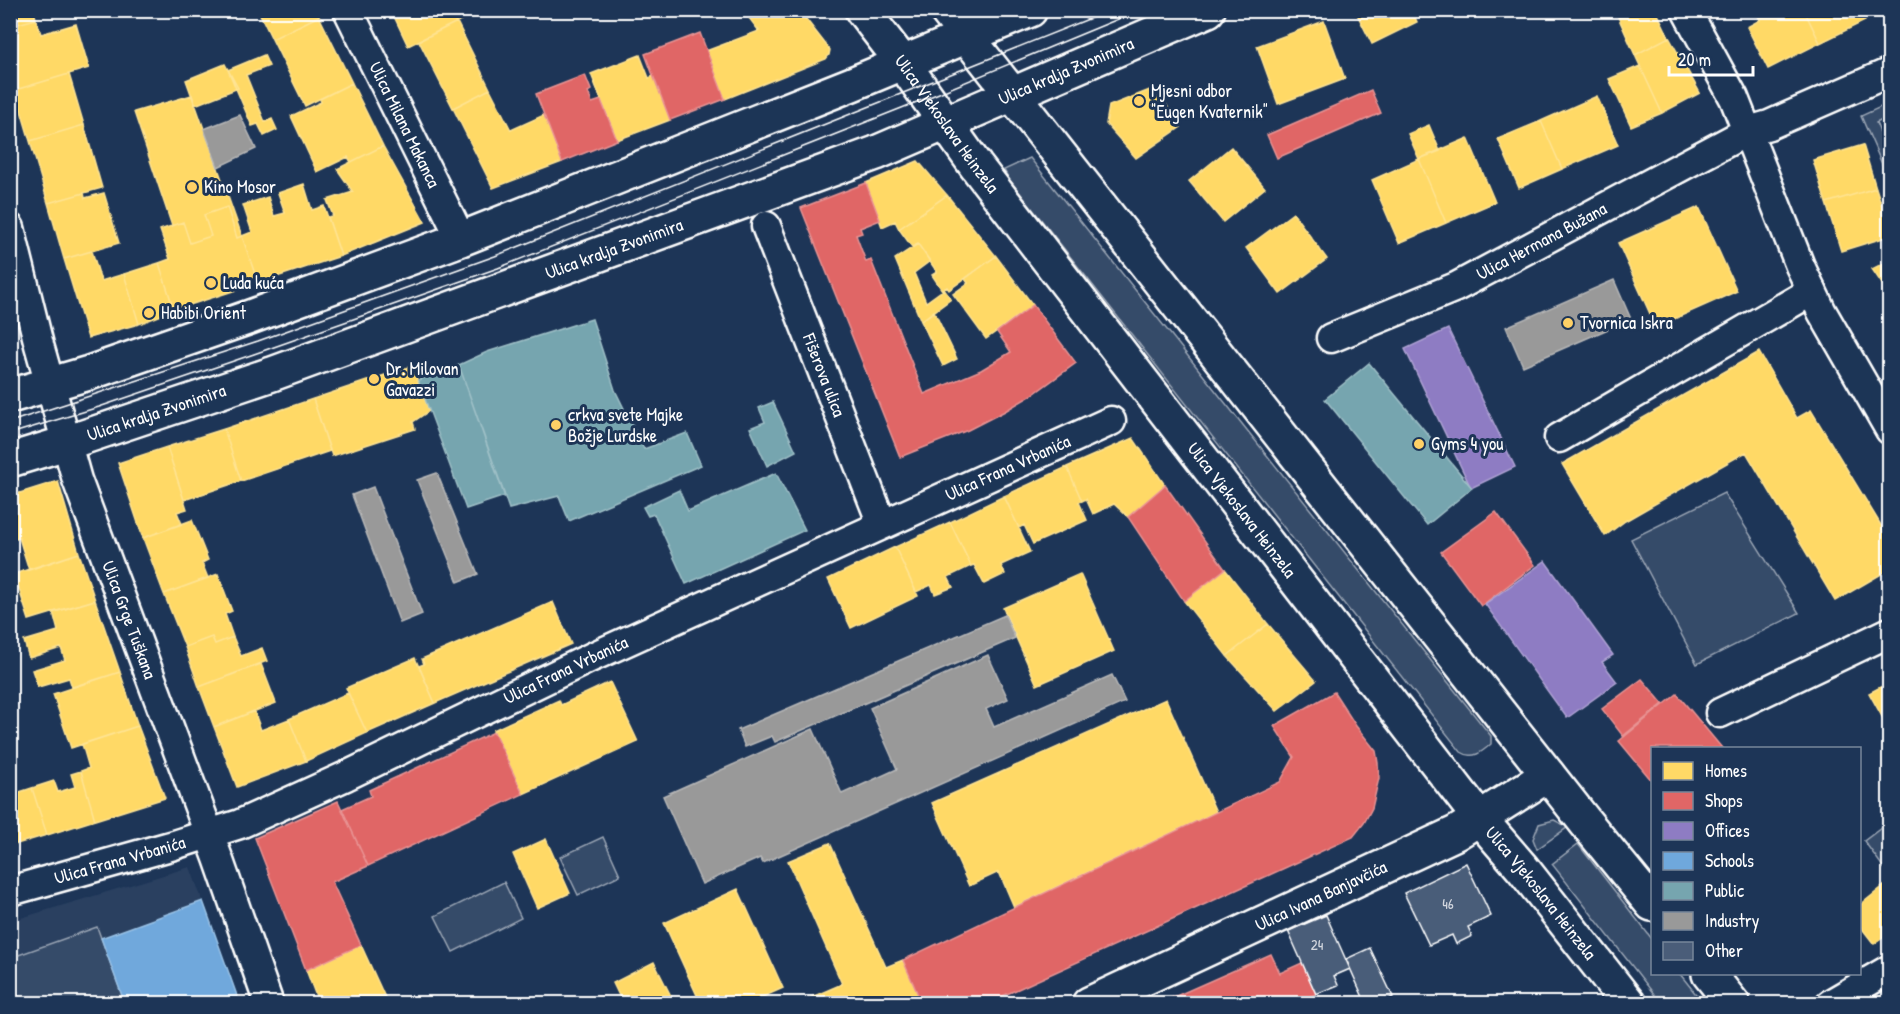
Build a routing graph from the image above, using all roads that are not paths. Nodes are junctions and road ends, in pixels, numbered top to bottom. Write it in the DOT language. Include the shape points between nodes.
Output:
graph roads {
  1 [pos="348,10"];
  2 [pos="862,10"];
  3 [pos="946,10"];
  4 [pos="1030,10"];
  5 [pos="1208,10"];
  6 [pos="1686,10"];
  7 [pos="967,37"];
  8 [pos="903,63"];
  9 [pos="1890,72"];
  10 [pos="1011,95"];
  11 [pos="946,125"];
  12 [pos="1748,131"];
  13 [pos="766,226"];
  14 [pos="10,228"];
  15 [pos="461,239"];
  16 [pos="1812,291"];
  17 [pos="1331,338"];
  18 [pos="50,385"];
  19 [pos="10,396"];
  20 [pos="1111,421"];
  21 [pos="1890,430"];
  22 [pos="1559,438"];
  23 [pos="66,443"];
  24 [pos="10,460"];
  25 [pos="882,524"];
  26 [pos="1890,632"];
  27 [pos="1720,713"];
  28 [pos="1548,775"];
  29 [pos="1480,819"];
  30 [pos="208,834"];
  31 [pos="10,891"];
  32 [pos="1651,902"];
  33 [pos="1890,969"];
  34 [pos="1710,975"];
  35 [pos="269,1004"];
  36 [pos="1089,1004"];
  37 [pos="1629,1004"];
  38 [pos="1733,1004"];
  39 [pos="1830,1004"];
  1 -- 15 [label="street, Ulica Milana Makanca"];
  2 -- 8 [label="main road, Ulica Vjekoslava Heinzela"];
  3 -- 7 [label="main road"];
  4 -- 7 [label="main road"];
  5 -- 10 [label="main road, Ulica kralja Zvonimira"];
  6 -- 12 [label="street"];
  7 -- 8 [label="main road"];
  7 -- 10 [label="main road"];
  8 -- 11 [label="main road, Ulica Vjekoslava Heinzela"];
  8 -- 15 [label="main road"];
  9 -- 12 [label="street, Ulica Hermana Bužana"];
  10 -- 11 [label="main road, Ulica kralja Zvonimira"];
  10 -- 28 [label="main road"];
  11 -- 23 [label="main road, Ulica kralja Zvonimira" via="511,288"];
  11 -- 29 [label="main road, Ulica Vjekoslava Heinzela"];
  12 -- 16 [label="street"];
  12 -- 17 [label="street, Ulica Hermana Bužana" via="1456,286"];
  13 -- 25 [label="street, Fišerova ulica"];
  14 -- 18 [label="street, Ulica Grge Tuškana"];
  15 -- 18 [label="main road"];
  16 -- 21 [label="street"];
  16 -- 22 [label="street"];
  18 -- 19 [label="main road"];
  18 -- 23 [label="street, Ulica Grge Tuškana"];
  20 -- 25 [label="street, Ulica Frana Vrbanića"];
  23 -- 24 [label="main road, Ulica kralja Zvonimira"];
  23 -- 30 [label="street, Ulica Grge Tuškana"];
  25 -- 30 [label="street, Ulica Frana Vrbanića" via="592,657 346,776 240,824"];
  26 -- 27 [label="street"];
  28 -- 29 [label="main road, Ulica Ivana Banjavčića"];
  28 -- 32 [label="main road"];
  29 -- 36 [label="main road, Ulica Ivana Banjavčića" via="1437,843"];
  29 -- 37 [label="main road, Ulica Vjekoslava Heinzela"];
  30 -- 31 [label="street, Ulica Frana Vrbanića"];
  30 -- 35 [label="street, Ulica Grge Tuškana"];
  33 -- 39 [label="street"];
  34 -- 38 [label="main road"];
}
